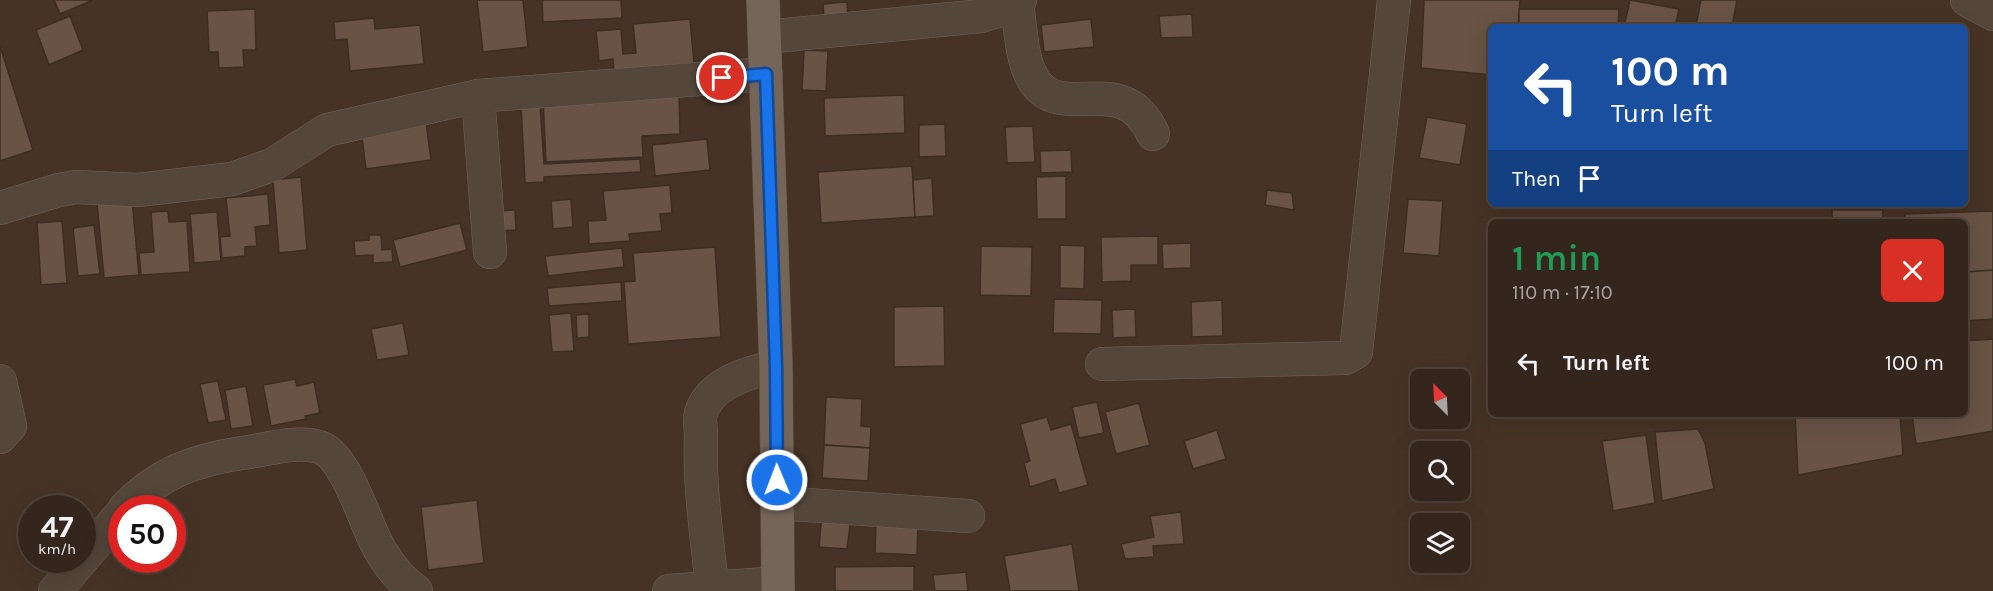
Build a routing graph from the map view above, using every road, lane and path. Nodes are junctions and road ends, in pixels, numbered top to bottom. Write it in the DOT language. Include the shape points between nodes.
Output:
graph roads {
  1 [pos="764,0"];
  2 [pos="1394,0"];
  3 [pos="1018,3"];
  4 [pos="765,37"];
  5 [pos="766,74"];
  6 [pos="478,96"];
  7 [pos="1153,134"];
  8 [pos="0,208"];
  9 [pos="490,252"];
  10 [pos="1102,364"];
  11 [pos="776,367"];
  12 [pos="0,381"];
  13 [pos="0,437"];
  14 [pos="139,495"];
  15 [pos="777,503"];
  16 [pos="968,516"];
  17 [pos="108,529"];
  18 [pos="712,587"];
  19 [pos="778,587"];
  20 [pos="55,591"];
  21 [pos="416,591"];
  22 [pos="669,591"];
  1 -- 4 [label="main road"];
  2 -- 10 [label="street" via="1356,352 1345,358"];
  3 -- 4 [label="street" via="981,16"];
  3 -- 7 [label="street" via="1028,67 1041,89 1048,95 1068,99 1124,101 1144,116"];
  4 -- 5 [label="main road"];
  5 -- 6 [label="street"];
  5 -- 11 [label="main road"];
  6 -- 8 [label="street" via="327,130 272,165 232,179 138,190 76,187"];
  6 -- 9 [label="street"];
  11 -- 15 [label="main road"];
  11 -- 18 [label="street" via="729,382 701,413 700,456"];
  12 -- 13 [label="street" via="10,426"];
  14 -- 21 [label="street" via="154,481 197,464 297,445 317,446 333,456 380,551"];
  15 -- 16 [label="street"];
  15 -- 19 [label="main road"];
  17 -- 20 [label="street"];
  18 -- 19 [label="street"];
  18 -- 22 [label="street"];
}
